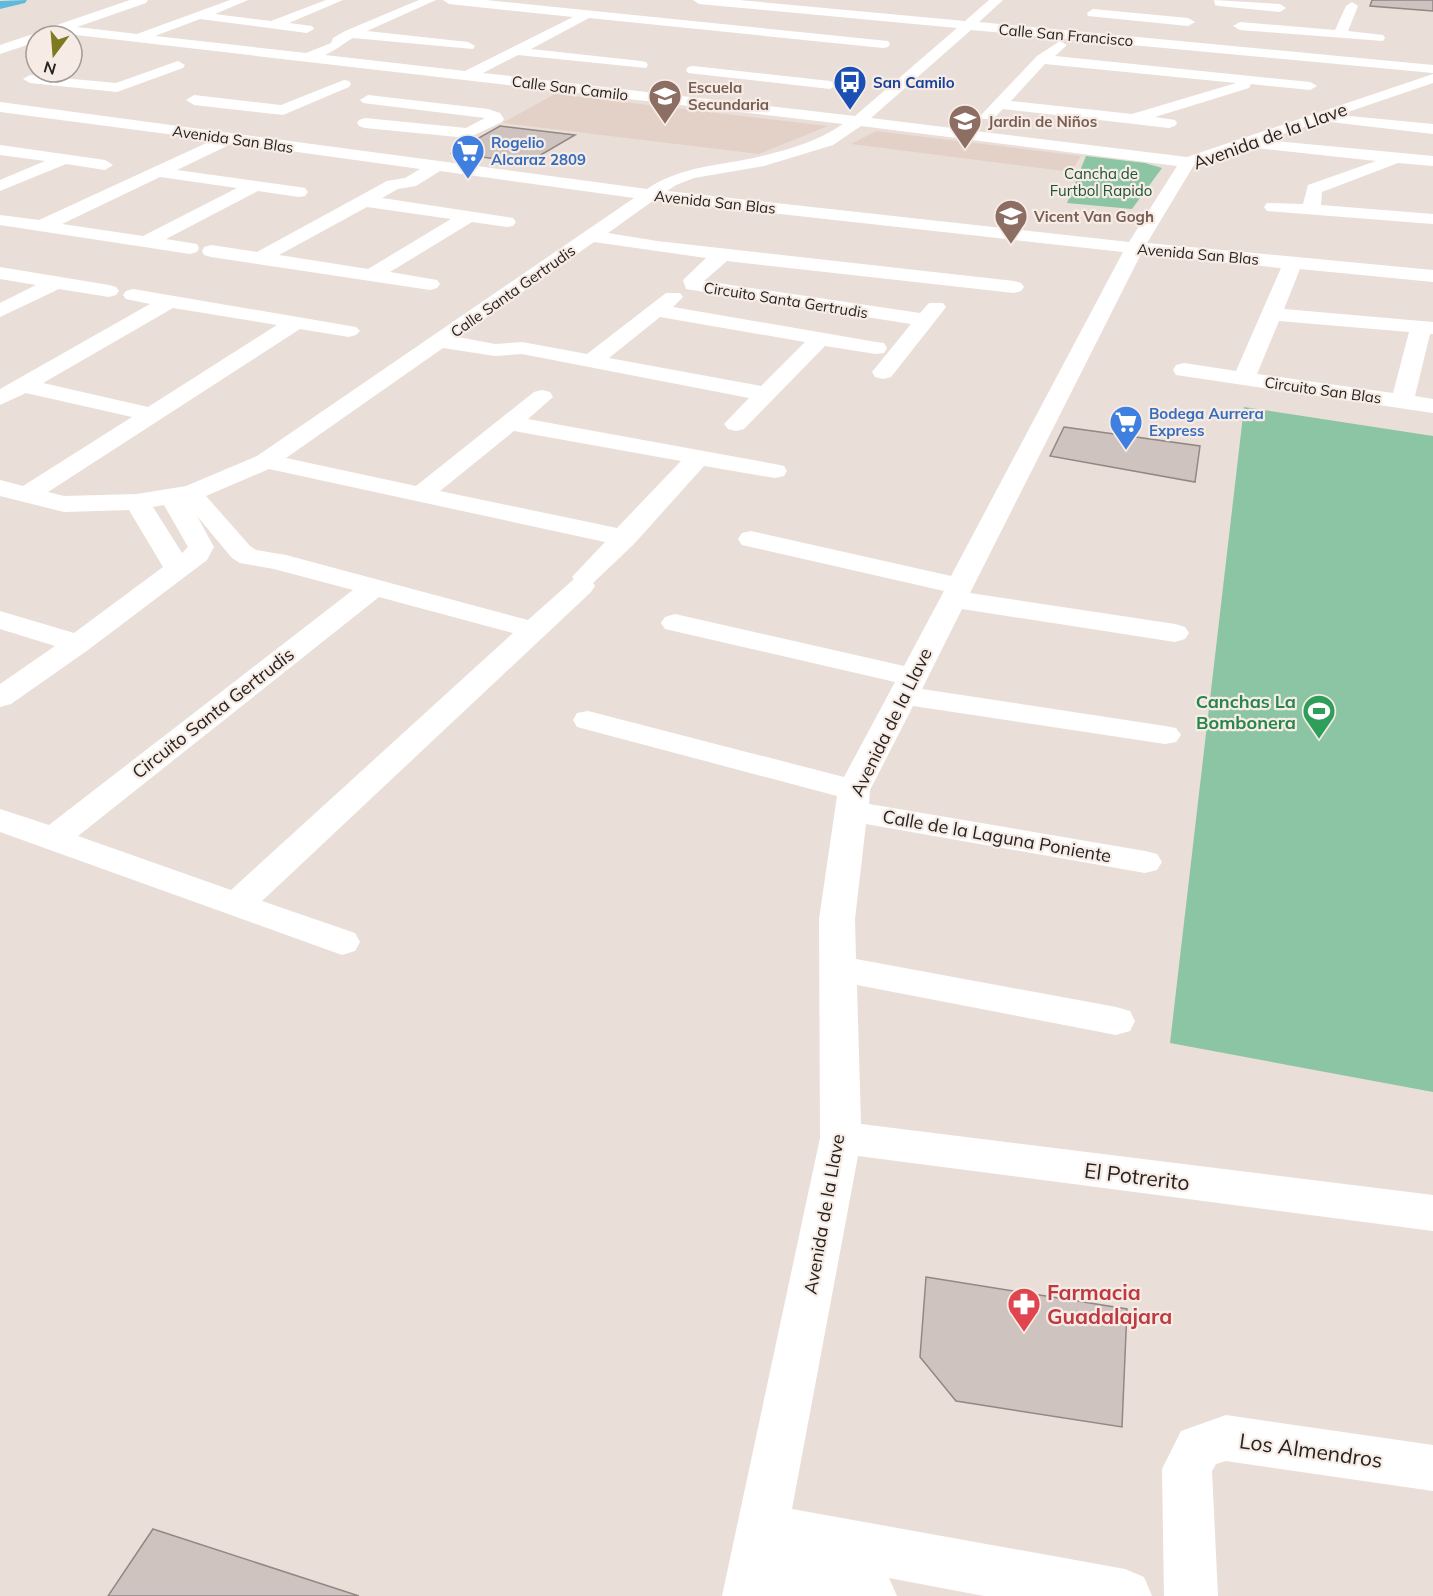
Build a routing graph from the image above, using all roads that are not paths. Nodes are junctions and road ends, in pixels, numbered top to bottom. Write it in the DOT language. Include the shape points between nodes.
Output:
graph roads {
  1 [pos="142,0"];
  2 [pos="242,0"];
  3 [pos="337,0"];
  4 [pos="430,0"];
  5 [pos="449,0"];
  6 [pos="699,0"];
  7 [pos="807,0"];
  8 [pos="997,0"];
  9 [pos="1106,0"];
  10 [pos="1219,2"];
  11 [pos="1253,5"];
  12 [pos="509,6"];
  13 [pos="1161,6"];
  14 [pos="1289,8"];
  15 [pos="793,9"];
  16 [pos="1346,10"];
  17 [pos="588,14"];
  18 [pos="202,17"];
  19 [pos="1149,18"];
  20 [pos="480,20"];
  21 [pos="670,22"];
  22 [pos="1188,22"];
  23 [pos="73,24"];
  24 [pos="1085,24"];
  25 [pos="273,25"];
  26 [pos="968,25"];
  27 [pos="1240,26"];
  28 [pos="1254,27"];
  29 [pos="307,29"];
  30 [pos="460,29"];
  31 [pos="755,31"];
  32 [pos="84,32"];
  33 [pos="651,33"];
  34 [pos="1340,35"];
  35 [pos="344,37"];
  36 [pos="1378,38"];
  37 [pos="142,39"];
  38 [pos="1062,39"];
  39 [pos="842,40"];
  40 [pos="24,42"];
  41 [pos="431,42"];
  42 [pos="738,42"];
  43 [pos="883,44"];
  44 [pos="468,46"];
  45 [pos="0,50"];
  46 [pos="623,50"];
  47 [pos="1225,50"];
  48 [pos="1240,51"];
  49 [pos="521,52"];
  50 [pos="824,53"];
  51 [pos="302,57"];
  52 [pos="1042,59"];
  53 [pos="604,61"];
  54 [pos="178,64"];
  55 [pos="641,65"];
  56 [pos="805,67"];
  57 [pos="1133,68"];
  58 [pos="121,69"];
  59 [pos="1433,69"];
  60 [pos="156,73"];
  61 [pos="473,77"];
  62 [pos="1433,78"];
  63 [pos="787,80"];
  64 [pos="1257,80"];
  65 [pos="682,81"];
  66 [pos="344,84"];
  67 [pos="830,85"];
  68 [pos="1120,85"];
  69 [pos="1310,86"];
  70 [pos="223,88"];
  71 [pos="19,89"];
  72 [pos="289,90"];
  73 [pos="322,94"];
  74 [pos="1146,97"];
  75 [pos="368,100"];
  76 [pos="1108,101"];
  77 [pos="1190,101"];
  78 [pos="407,104"];
  79 [pos="996,109"];
  80 [pos="177,111"];
  81 [pos="59,115"];
  82 [pos="1098,115"];
  83 [pos="1323,116"];
  84 [pos="1134,119"];
  85 [pos="376,121"];
  86 [pos="858,121"];
  87 [pos="1169,123"];
  88 [pos="1433,124"];
  89 [pos="1433,129"];
  90 [pos="11,135"];
  91 [pos="244,135"];
  92 [pos="967,135"];
  93 [pos="986,137"];
  94 [pos="341,139"];
  95 [pos="1250,141"];
  96 [pos="1398,158"];
  97 [pos="65,159"];
  98 [pos="1433,161"];
  99 [pos="1188,162"];
  100 [pos="105,165"];
  101 [pos="429,165"];
  102 [pos="164,173"];
  103 [pos="0,186"];
  104 [pos="255,186"];
  105 [pos="657,191"];
  106 [pos="299,192"];
  107 [pos="364,201"];
  108 [pos="1273,207"];
  109 [pos="1311,210"];
  110 [pos="469,216"];
  111 [pos="1433,219"];
  112 [pos="0,220"];
  113 [pos="507,222"];
  114 [pos="42,226"];
  115 [pos="587,240"];
  116 [pos="147,241"];
  117 [pos="1138,243"];
  118 [pos="190,248"];
  119 [pos="211,251"];
  120 [pos="723,254"];
  121 [pos="260,258"];
  122 [pos="1293,262"];
  123 [pos="1433,264"];
  124 [pos="0,273"];
  125 [pos="372,275"];
  126 [pos="1433,276"];
  127 [pos="958,280"];
  128 [pos="57,282"];
  129 [pos="430,284"];
  130 [pos="1014,286"];
  131 [pos="109,291"];
  132 [pos="679,292"];
  133 [pos="132,295"];
  134 [pos="170,301"];
  135 [pos="656,310"];
  136 [pos="0,311"];
  137 [pos="1271,314"];
  138 [pos="925,320"];
  139 [pos="297,322"];
  140 [pos="1427,327"];
  141 [pos="349,331"];
  142 [pos="448,336"];
  143 [pos="821,338"];
  144 [pos="876,348"];
  145 [pos="591,361"];
  146 [pos="1184,370"];
  147 [pos="883,372"];
  148 [pos="1244,379"];
  149 [pos="22,385"];
  150 [pos="765,394"];
  151 [pos="542,397"];
  152 [pos="0,398"];
  153 [pos="1402,401"];
  154 [pos="1433,406"];
  155 [pos="142,412"];
  156 [pos="510,423"];
  157 [pos="736,424"];
  158 [pos="274,456"];
  159 [pos="699,457"];
  160 [pos="775,471"];
  161 [pos="429,488"];
  162 [pos="10,491"];
  163 [pos="191,491"];
  164 [pos="137,502"];
  165 [pos="625,538"];
  166 [pos="751,539"];
  167 [pos="177,568"];
  168 [pos="374,587"];
  169 [pos="956,593"];
  170 [pos="0,620"];
  171 [pos="675,623"];
  172 [pos="534,630"];
  173 [pos="1175,633"];
  174 [pos="78,644"];
  175 [pos="908,686"];
  176 [pos="0,698"];
  177 [pos="588,720"];
  178 [pos="1165,735"];
  179 [pos="852,801"];
  180 [pos="0,820"];
  181 [pos="53,839"];
  182 [pos="1145,862"];
  183 [pos="237,904"];
  184 [pos="342,942"];
  185 [pos="837,968"];
  186 [pos="1116,1021"];
  187 [pos="841,1138"];
  188 [pos="1433,1214"];
  189 [pos="1433,1468"];
  190 [pos="755,1566"];
  191 [pos="870,1596"];
  192 [pos="1125,1596"];
  193 [pos="1191,1596"];
  1 -- 23 [label="street"];
  2 -- 18 [label="street"];
  3 -- 25 [label="street"];
  4 -- 35 [label="street"];
  5 -- 12 [label="street"];
  6 -- 15 [label="street, Calle San Francisco"];
  7 -- 15 [label="street"];
  8 -- 26 [label="street, Calle Santa Gertrudis"];
  9 -- 24 [label="street"];
  10 -- 11 [label="street"];
  11 -- 14 [label="street"];
  11 -- 27 [label="street"];
  12 -- 17 [label="street"];
  12 -- 20 [label="street"];
  13 -- 19 [label="street"];
  15 -- 26 [label="street, Calle San Francisco"];
  16 -- 34 [label="street"];
  17 -- 21 [label="street"];
  17 -- 49 [label="street"];
  18 -- 25 [label="street"];
  18 -- 37 [label="street"];
  19 -- 22 [label="street"];
  19 -- 24 [label="street"];
  21 -- 31 [label="street"];
  21 -- 33 [label="street"];
  24 -- 38 [label="street, Calle San Francisco"];
  24 -- 47 [label="street, Calle San Francisco"];
  25 -- 29 [label="street"];
  26 -- 38 [label="street, Calle San Francisco"];
  26 -- 86 [label="street, Calle Santa Gertrudis"];
  27 -- 28 [label="street"];
  27 -- 47 [label="street"];
  28 -- 34 [label="street"];
  28 -- 48 [label="street"];
  30 -- 41 [label="street"];
  31 -- 39 [label="street"];
  31 -- 42 [label="street"];
  32 -- 37 [label="street, Calle San Camilo"];
  34 -- 36 [label="street"];
  35 -- 41 [label="street"];
  35 -- 51 [label="street" via="337,45"];
  37 -- 51 [label="street, Calle San Camilo"];
  38 -- 52 [label="street"];
  39 -- 43 [label="street"];
  39 -- 50 [label="street"];
  40 -- 45 [label="street"];
  41 -- 44 [label="street"];
  46 -- 53 [label="street"];
  47 -- 48 [label="street, Calle San Francisco"];
  48 -- 59 [label="street, Calle San Francisco"];
  49 -- 53 [label="street"];
  49 -- 61 [label="street"];
  51 -- 61 [label="street, Calle San Camilo"];
  52 -- 57 [label="street"];
  52 -- 79 [label="street"];
  53 -- 55 [label="street"];
  54 -- 60 [label="street"];
  56 -- 63 [label="street"];
  57 -- 64 [label="street"];
  57 -- 68 [label="street"];
  58 -- 60 [label="street"];
  60 -- 71 [label="street" via="117,88"];
  61 -- 65 [label="street, Calle San Camilo"];
  62 -- 83 [label="street, Avenida de la Llave"];
  63 -- 65 [label="street"];
  63 -- 67 [label="street"];
  64 -- 69 [label="street"];
  64 -- 77 [label="street"];
  65 -- 86 [label="street, Calle San Camilo"];
  66 -- 73 [label="street"];
  70 -- 80 [label="street"];
  71 -- 80 [label="street, Avenida San Blas"];
  71 -- 81 [label="street, Avenida San Blas"];
  72 -- 73 [label="street"];
  73 -- 80 [label="street" via="283,110"];
  74 -- 77 [label="street"];
  75 -- 78 [label="street"];
  76 -- 82 [label="street"];
  77 -- 84 [label="street"];
  78 -- 85 [label="street"];
  78 -- 85 [label="street" via="488,114 496,119 468,133"];
  79 -- 82 [label="street"];
  79 -- 92 [label="street"];
  79 -- 93 [label="street" via="1001,119"];
  80 -- 91 [label="street, Avenida San Blas"];
  81 -- 90 [label="street"];
  81 -- 91 [label="street, Avenida San Blas"];
  82 -- 84 [label="street"];
  83 -- 88 [label="street"];
  83 -- 89 [label="street"];
  83 -- 95 [label="street, Avenida de la Llave"];
  84 -- 87 [label="street"];
  85 -- 94 [label="street"];
  86 -- 92 [label="street, Calle San Camilo"];
  86 -- 105 [label="street, Calle Santa Gertrudis" via="827,142 765,161 691,174 670,181"];
  90 -- 97 [label="street"];
  91 -- 94 [label="street, Avenida San Blas"];
  91 -- 101 [label="street, Avenida San Blas"];
  91 -- 102 [label="street"];
  92 -- 93 [label="street, Calle San Camilo"];
  93 -- 99 [label="street, Calle San Camilo"];
  94 -- 105 [label="street, Avenida San Blas"];
  95 -- 96 [label="street"];
  95 -- 99 [label="street, Avenida de la Llave"];
  96 -- 98 [label="street"];
  96 -- 109 [label="street" via="1314,189"];
  97 -- 100 [label="street"];
  97 -- 103 [label="street"];
  99 -- 117 [label="street, Avenida de la Llave"];
  101 -- 105 [label="street, Avenida San Blas"];
  101 -- 107 [label="street" via="410,182 393,185"];
  102 -- 104 [label="street"];
  102 -- 114 [label="street"];
  104 -- 106 [label="street"];
  104 -- 116 [label="street"];
  105 -- 115 [label="street, Calle Santa Gertrudis"];
  105 -- 117 [label="street, Avenida San Blas"];
  107 -- 110 [label="street"];
  107 -- 121 [label="street"];
  108 -- 109 [label="street"];
  109 -- 111 [label="street"];
  110 -- 113 [label="street"];
  110 -- 125 [label="street"];
  112 -- 114 [label="street"];
  114 -- 116 [label="street"];
  115 -- 120 [label="street, Circuito Santa Gertrudis" via="631,248"];
  115 -- 142 [label="street, Calle Santa Gertrudis"];
  116 -- 118 [label="street"];
  117 -- 122 [label="street, Avenida San Blas"];
  117 -- 123 [label="street, Avenida San Blas"];
  117 -- 169 [label="street, Avenida de la Llave"];
  119 -- 121 [label="street"];
  120 -- 127 [label="street, Circuito Santa Gertrudis"];
  120 -- 138 [label="street, Circuito Santa Gertrudis" via="693,280 693,285"];
  121 -- 125 [label="street"];
  122 -- 126 [label="street, Avenida San Blas"];
  122 -- 137 [label="street, Circuito San Blas"];
  124 -- 128 [label="street"];
  125 -- 129 [label="street"];
  127 -- 130 [label="street, Circuito Santa Gertrudis"];
  127 -- 138 [label="street"];
  128 -- 131 [label="street"];
  128 -- 136 [label="street"];
  132 -- 135 [label="street, Circuito Santa Gertrudis"];
  133 -- 134 [label="street"];
  134 -- 139 [label="street"];
  134 -- 149 [label="street"];
  135 -- 143 [label="street, Circuito Santa Gertrudis"];
  135 -- 145 [label="street, Circuito Santa Gertrudis"];
  137 -- 140 [label="street, Circuito San Blas"];
  137 -- 148 [label="street, Circuito San Blas"];
  138 -- 147 [label="street"];
  139 -- 141 [label="street"];
  139 -- 155 [label="street"];
  140 -- 153 [label="street, Circuito San Blas"];
  142 -- 145 [label="street" via="495,350 522,348"];
  142 -- 158 [label="street, Calle Santa Gertrudis"];
  143 -- 144 [label="street, Circuito Santa Gertrudis"];
  143 -- 150 [label="street, Circuito Santa Gertrudis"];
  145 -- 150 [label="street"];
  146 -- 148 [label="street, Circuito San Blas"];
  148 -- 153 [label="street, Circuito San Blas"];
  149 -- 152 [label="street"];
  149 -- 155 [label="street"];
  150 -- 157 [label="street, Circuito Santa Gertrudis"];
  151 -- 156 [label="street"];
  153 -- 154 [label="street, Circuito San Blas"];
  155 -- 162 [label="street"];
  156 -- 159 [label="street"];
  156 -- 161 [label="street"];
  158 -- 161 [label="street"];
  158 -- 163 [label="street, Calle Santa Gertrudis"];
  159 -- 160 [label="street"];
  159 -- 165 [label="street"];
  161 -- 165 [label="street"];
  162 -- 164 [label="street, Calle Santa Gertrudis" via="64,504"];
  163 -- 164 [label="street, Calle Santa Gertrudis"];
  163 -- 167 [label="street" via="201,547 198,554"];
  163 -- 168 [label="street" via="249,557"];
  164 -- 167 [label="street"];
  165 -- 172 [label="street"];
  166 -- 169 [label="street"];
  167 -- 174 [label="street"];
  168 -- 172 [label="street"];
  168 -- 181 [label="street, Circuito Santa Gertrudis"];
  169 -- 173 [label="street"];
  169 -- 175 [label="street, Avenida de la Llave"];
  170 -- 174 [label="street"];
  171 -- 175 [label="street"];
  172 -- 183 [label="street"];
  174 -- 176 [label="street"];
  175 -- 178 [label="street"];
  175 -- 179 [label="street, Avenida de la Llave"];
  177 -- 179 [label="street, Calle de la Laguna Poniente"];
  179 -- 182 [label="street, Calle de la Laguna Poniente"];
  179 -- 185 [label="street, Avenida de la Llave" via="837,919"];
  180 -- 181 [label="street"];
  181 -- 183 [label="street"];
  183 -- 184 [label="street"];
  185 -- 186 [label="street"];
  185 -- 187 [label="street, Avenida de la Llave"];
  187 -- 188 [label="street, El Potrerito"];
  187 -- 190 [label="street, Avenida de la Llave"];
  189 -- 193 [label="street, Los Almendros" via="1226,1438 1198,1447 1187,1469"];
  190 -- 191 [label="street"];
  190 -- 192 [label="street"];
}
